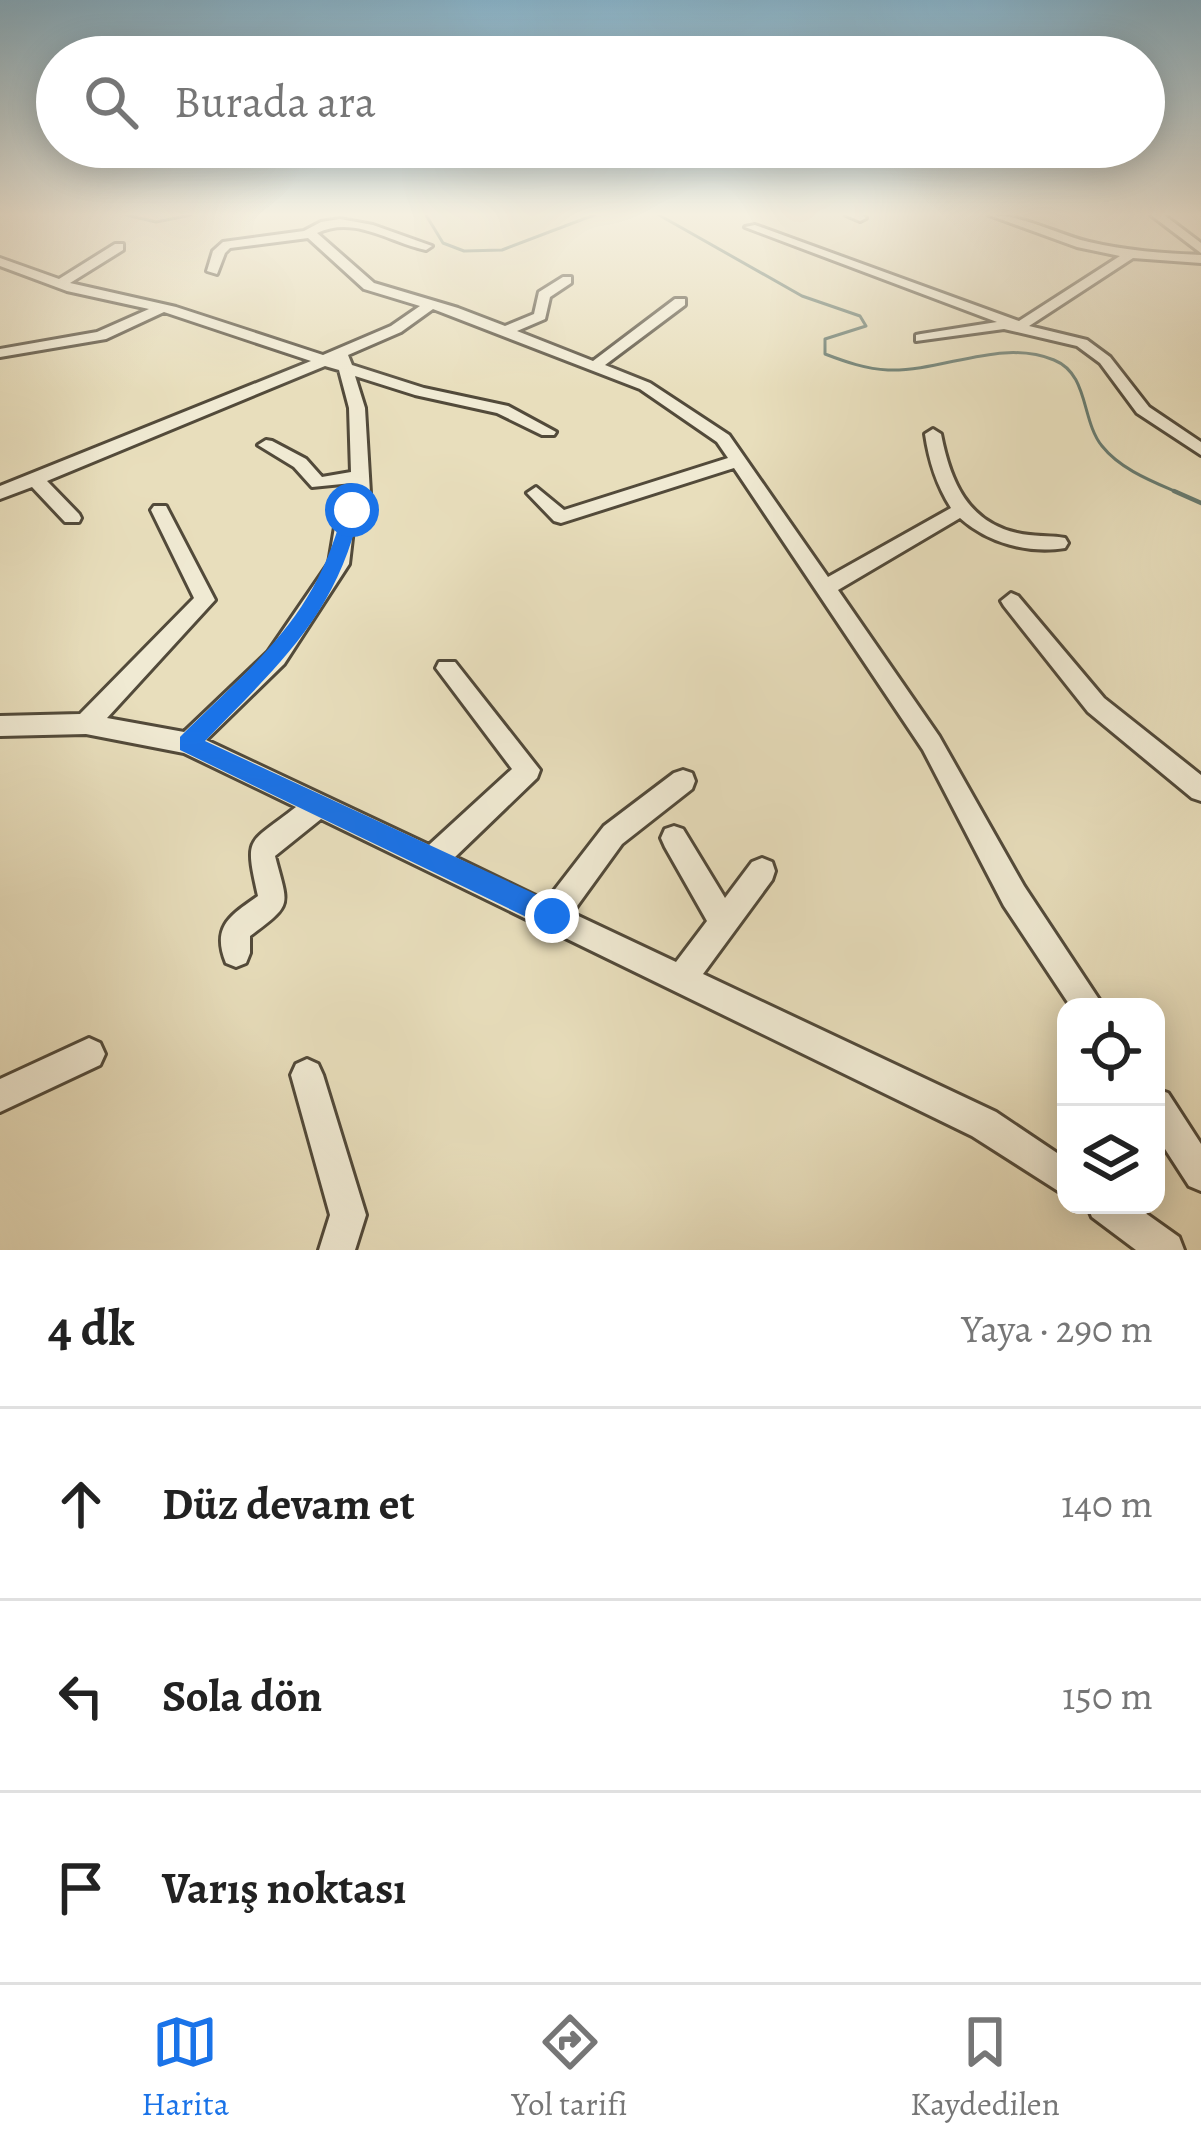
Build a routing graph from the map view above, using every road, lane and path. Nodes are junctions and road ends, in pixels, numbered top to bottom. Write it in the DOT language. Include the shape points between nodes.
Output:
graph roads {
  1 [pos="30,273"];
  2 [pos="76,273"];
  3 [pos="354,273"];
  4 [pos="876,273"];
  5 [pos="1094,273"];
  6 [pos="567,280"];
  7 [pos="59,284"];
  8 [pos="680,302"];
  9 [pos="430,305"];
  10 [pos="164,308"];
  11 [pos="1019,326"];
  12 [pos="502,333"];
  13 [pos="920,338"];
  14 [pos="0,352"];
  15 [pos="346,358"];
  16 [pos="325,359"];
  17 [pos="594,367"];
  18 [pos="548,432"];
  19 [pos="933,434"];
  20 [pos="266,445"];
  21 [pos="1201,450"];
  22 [pos="740,460"];
  23 [pos="360,476"];
  24 [pos="34,478"];
  25 [pos="0,493"];
  26 [pos="536,493"];
  27 [pos="160,510"];
  28 [pos="959,511"];
  29 [pos="73,518"];
  30 [pos="1058,543"];
  31 [pos="824,589"];
  32 [pos="1012,601"];
  33 [pos="447,668"];
  34 [pos="86,724"];
  35 [pos="0,726"];
  36 [pos="188,743"];
  37 [pos="683,781"];
  38 [pos="1201,790"];
  39 [pos="320,804"];
  40 [pos="674,838"];
  41 [pos="434,859"];
  42 [pos="762,871"];
  43 [pos="552,916"];
  44 [pos="724,922"];
  45 [pos="236,953"];
  46 [pos="682,978"];
  47 [pos="1083,998"];
  48 [pos="89,1054"];
  49 [pos="307,1075"];
  50 [pos="0,1096"];
  51 [pos="1157,1106"];
  52 [pos="1057,1173"];
  53 [pos="1201,1174"];
  54 [pos="1116,1214"];
  55 [pos="337,1250"];
  56 [pos="1166,1250"];
  1 -- 7 [label="street"];
  2 -- 7 [label="street"];
  3 -- 9 [label="street" via="368,286"];
  4 -- 11 [label="street"];
  5 -- 11 [label="street"];
  6 -- 12 [label="street" via="544,295 540,316"];
  7 -- 10 [label="street"];
  8 -- 17 [label="street"];
  9 -- 12 [label="street"];
  9 -- 15 [label="street"];
  10 -- 14 [label="street" via="101,336"];
  10 -- 16 [label="street"];
  11 -- 13 [label="street"];
  11 -- 21 [label="street" via="1097,352 1126,395"];
  12 -- 17 [label="street"];
  15 -- 16 [label="street"];
  15 -- 18 [label="street" via="420,392 502,409"];
  15 -- 23 [label="street"];
  16 -- 24 [label="street"];
  17 -- 22 [label="street" via="670,400"];
  19 -- 28 [label="street"];
  20 -- 23 [label="street" via="318,483"];
  22 -- 26 [label="street" via="561,518"];
  22 -- 31 [label="street"];
  23 -- 36 [label="street" via="339,564 303,622"];
  24 -- 25 [label="street"];
  24 -- 29 [label="street"];
  27 -- 34 [label="street" via="205,600"];
  28 -- 30 [label="street" via="1013,542"];
  28 -- 31 [label="street"];
  31 -- 47 [label="street" via="931,743 1014,896"];
  32 -- 38 [label="street" via="1096,705"];
  33 -- 41 [label="street" via="528,770"];
  34 -- 35 [label="street"];
  34 -- 36 [label="street"];
  36 -- 39 [label="street"];
  37 -- 43 [label="street" via="613,835"];
  39 -- 41 [label="street"];
  39 -- 45 [label="street" via="261,851 273,902 236,929"];
  40 -- 44 [label="street"];
  41 -- 43 [label="street"];
  42 -- 44 [label="street"];
  43 -- 46 [label="street"];
  44 -- 46 [label="street"];
  46 -- 52 [label="street" via="984,1124"];
  48 -- 50 [label="street"];
  49 -- 55 [label="street" via="348,1215"];
  51 -- 53 [label="street"];
  54 -- 56 [label="street"];
}
